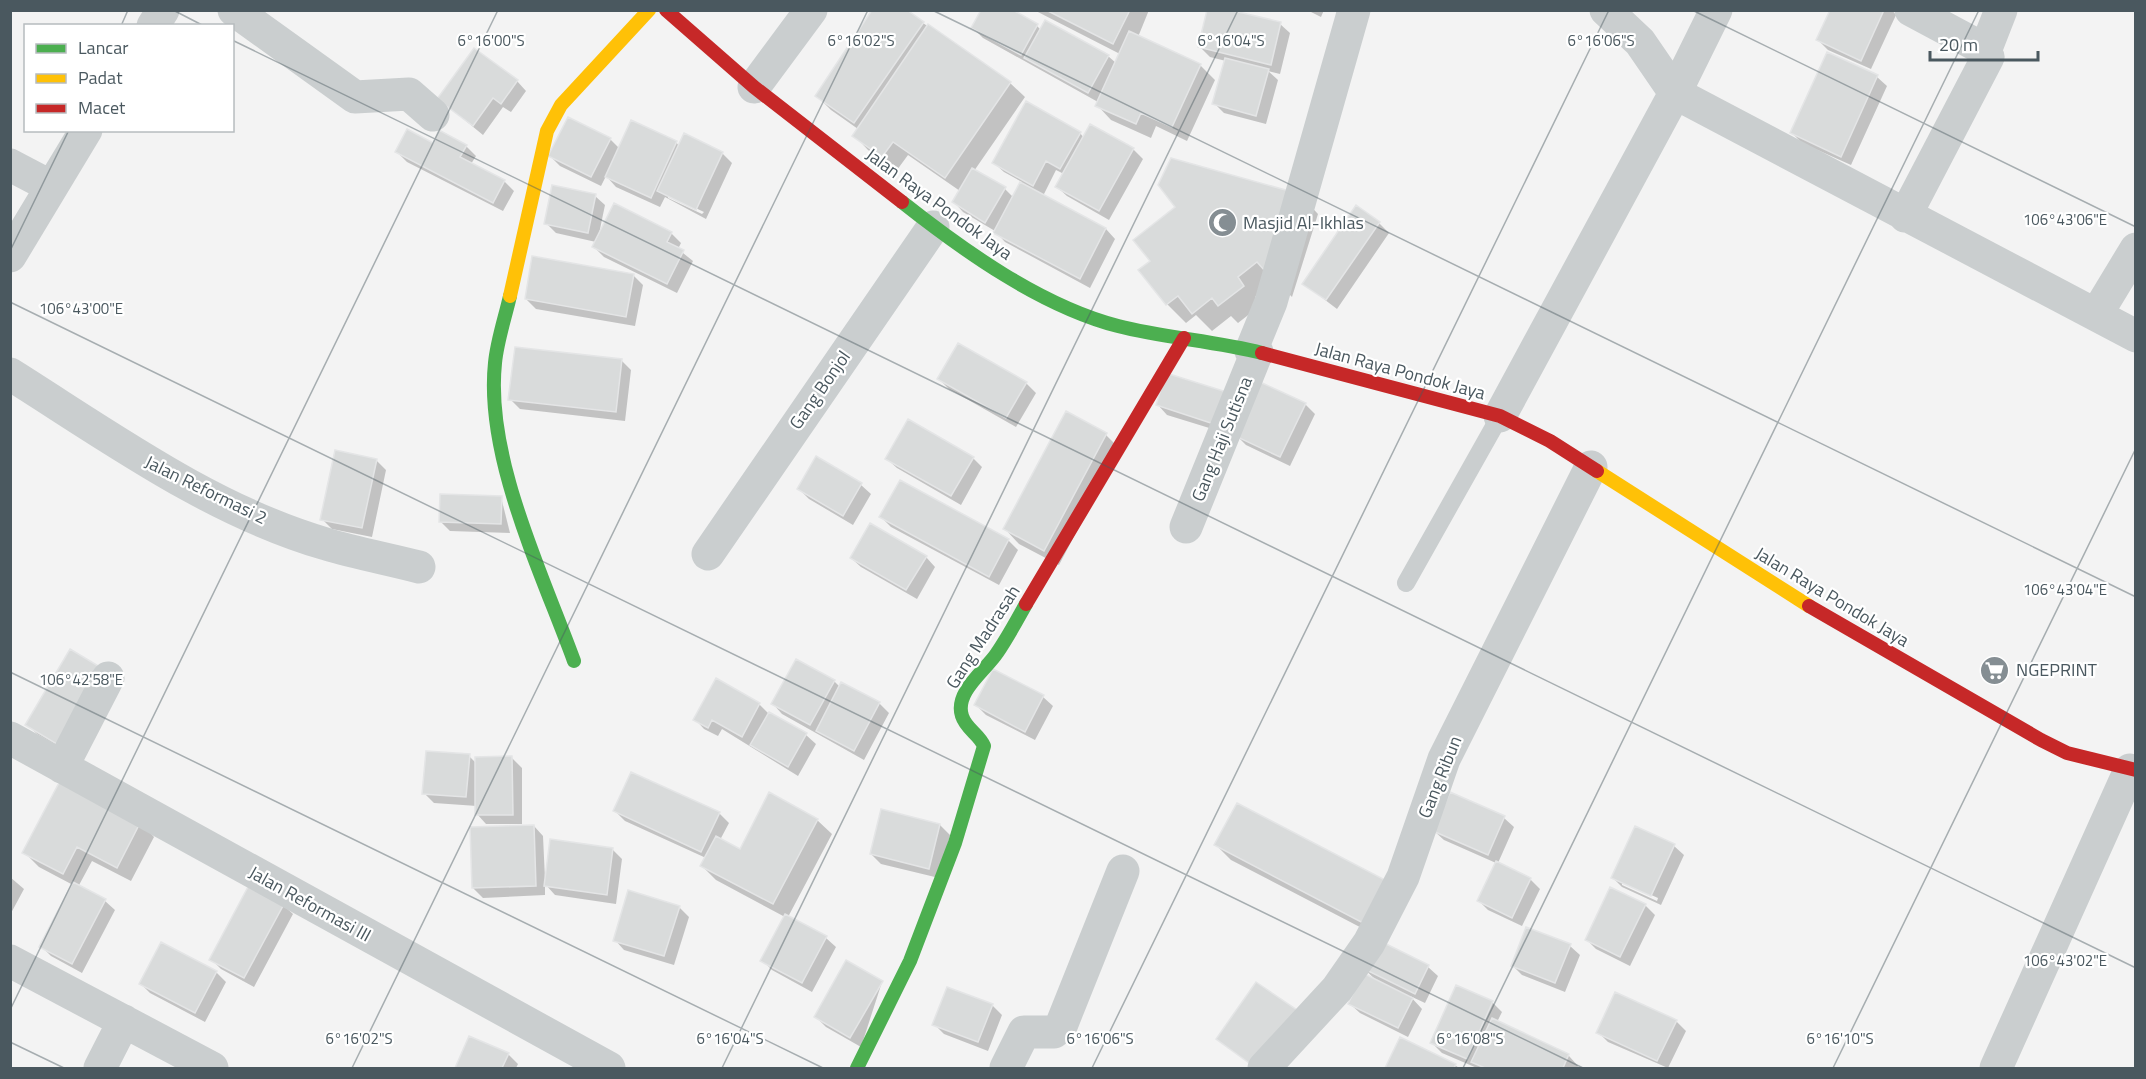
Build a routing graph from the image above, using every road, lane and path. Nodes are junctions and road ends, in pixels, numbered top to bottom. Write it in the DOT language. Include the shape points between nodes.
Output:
graph roads {
  1 [pos="163,10"];
  2 [pos="234,10"];
  3 [pos="649,10"];
  4 [pos="666,10"];
  5 [pos="811,10"];
  6 [pos="1354,10"];
  7 [pos="1606,10"];
  8 [pos="1716,10"];
  9 [pos="1911,10"];
  10 [pos="2001,10"];
  11 [pos="154,24"];
  12 [pos="1986,51"];
  13 [pos="754,87"];
  14 [pos="1676,93"];
  15 [pos="433,115"];
  16 [pos="85,132"];
  17 [pos="10,165"];
  18 [pos="50,186"];
  19 [pos="1905,216"];
  20 [pos="933,227"];
  21 [pos="2136,249"];
  22 [pos="10,256"];
  23 [pos="2096,315"];
  24 [pos="2136,336"];
  25 [pos="1184,338"];
  26 [pos="1254,351"];
  27 [pos="10,374"];
  28 [pos="1500,416"];
  29 [pos="1592,467"];
  30 [pos="1186,527"];
  31 [pos="708,554"];
  32 [pos="419,567"];
  33 [pos="1406,583"];
  34 [pos="574,661"];
  35 [pos="108,678"];
  36 [pos="10,738"];
  37 [pos="62,767"];
  38 [pos="2133,770"];
  39 [pos="1123,871"];
  40 [pos="10,961"];
  41 [pos="124,1021"];
  42 [pos="100,1068"];
  43 [pos="212,1068"];
  44 [pos="609,1068"];
  45 [pos="857,1068"];
  46 [pos="1006,1068"];
  47 [pos="1264,1068"];
  48 [pos="1996,1068"];
  1 -- 11 [label="street"];
  2 -- 15 [label="street" via="355,97 409,94"];
  3 -- 34 [label="main road" via="561,105 547,131 495,363 495,414 506,475"];
  4 -- 13 [label="main road, Jalan Raya Pondok Jaya"];
  5 -- 13 [label="street"];
  6 -- 26 [label="street, Gang Haji Sutisna"];
  7 -- 14 [label="street" via="1640,42"];
  8 -- 14 [label="street"];
  9 -- 12 [label="street"];
  10 -- 12 [label="street"];
  12 -- 19 [label="street" via="1986,62"];
  13 -- 20 [label="main road, Jalan Raya Pondok Jaya"];
  14 -- 19 [label="street"];
  14 -- 28 [label="street"];
  16 -- 18 [label="street"];
  17 -- 18 [label="street"];
  18 -- 22 [label="street"];
  19 -- 23 [label="street"];
  20 -- 25 [label="main road, Jalan Raya Pondok Jaya" via="996,269 1077,313 1119,326"];
  20 -- 31 [label="street, Gang Bonjol"];
  21 -- 23 [label="street"];
  23 -- 24 [label="street"];
  25 -- 26 [label="main road, Jalan Raya Pondok Jaya"];
  25 -- 45 [label="main road, Gang Madrasah" via="996,655 963,698 961,718 980,736 984,746 955,843 910,961"];
  26 -- 28 [label="main road, Jalan Raya Pondok Jaya"];
  26 -- 30 [label="street, Gang Haji Sutisna"];
  27 -- 32 [label="street, Jalan Reformasi 2" via="146,462 244,512 325,544"];
  28 -- 29 [label="main road, Jalan Raya Pondok Jaya"];
  28 -- 33 [label="lane"];
  29 -- 38 [label="main road, Jalan Raya Pondok Jaya" via="1836,623 2041,740 2067,753"];
  29 -- 47 [label="street, Gang Ribun" via="1444,759 1403,877 1369,943 1337,989"];
  35 -- 37 [label="street"];
  36 -- 37 [label="street, Jalan Reformasi III"];
  37 -- 44 [label="street, Jalan Reformasi III"];
  38 -- 48 [label="street"];
  39 -- 46 [label="street" via="1060,1026 1054,1032 1024,1032"];
  40 -- 41 [label="street"];
  41 -- 42 [label="street"];
  41 -- 43 [label="street"];
}
